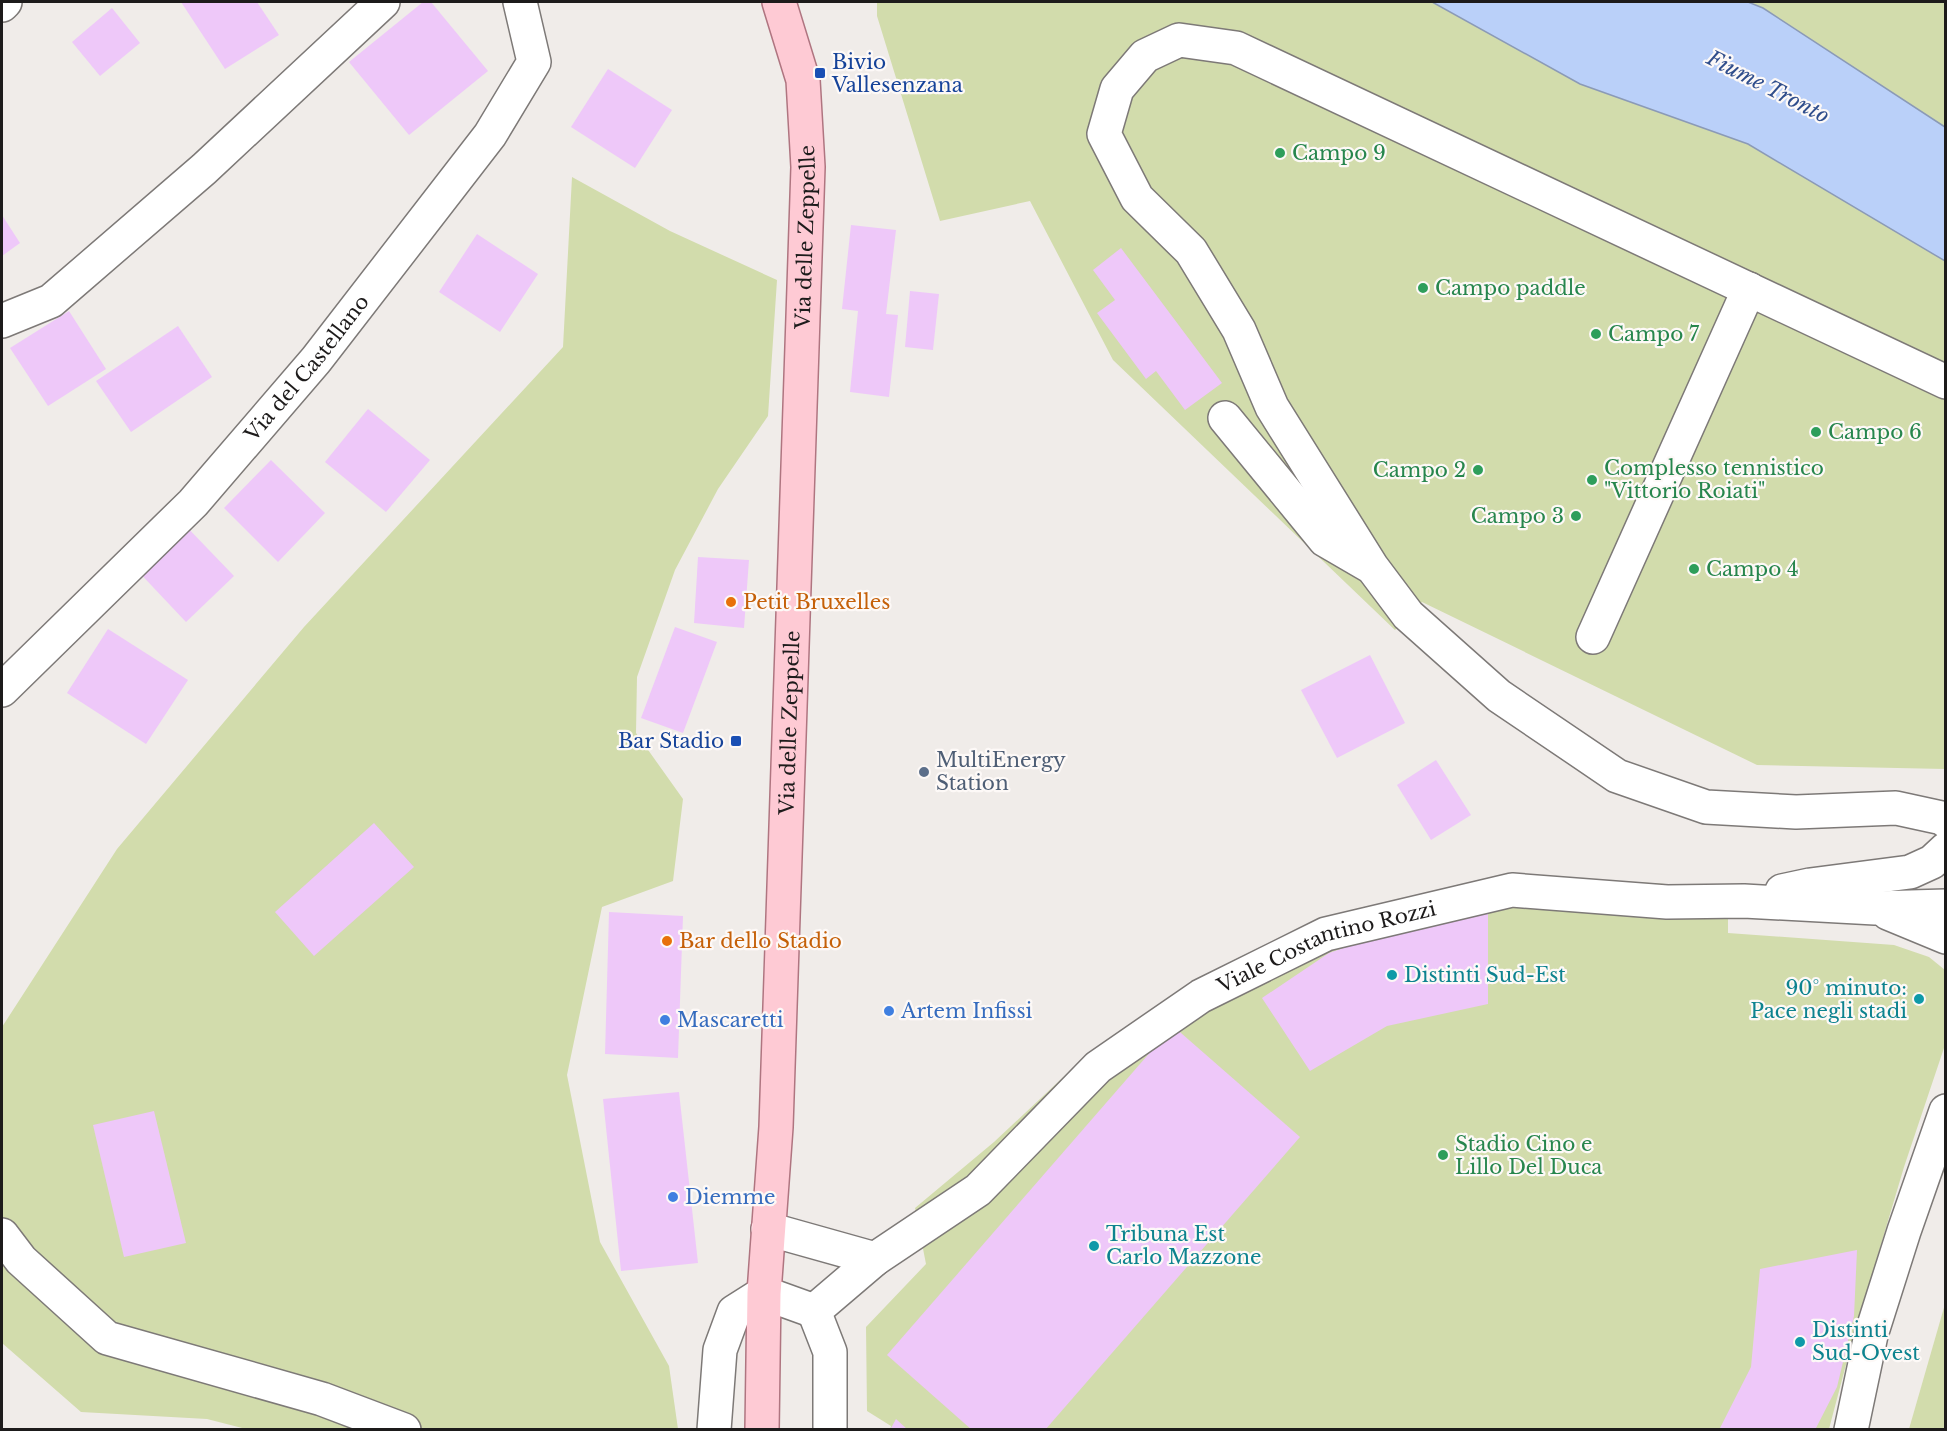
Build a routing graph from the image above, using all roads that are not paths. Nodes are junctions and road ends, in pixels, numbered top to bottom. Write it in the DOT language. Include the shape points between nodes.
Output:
graph roads {
  1 [pos="5,2"];
  2 [pos="383,2"];
  3 [pos="520,2"];
  4 [pos="779,2"];
  5 [pos="2,5"];
  6 [pos="1749,290"];
  7 [pos="2,321"];
  8 [pos="1946,382"];
  9 [pos="1225,418"];
  10 [pos="1372,567"];
  11 [pos="1593,636"];
  12 [pos="2,690"];
  13 [pos="1946,821"];
  14 [pos="1946,849"];
  15 [pos="1744,901"];
  16 [pos="1946,906"];
  17 [pos="1875,908"];
  18 [pos="1946,937"];
  19 [pos="1946,1111"];
  20 [pos="768,1229"];
  21 [pos="2,1236"];
  22 [pos="875,1259"];
  23 [pos="764,1293"];
  24 [pos="814,1311"];
  25 [pos="404,1430"];
  26 [pos="714,1430"];
  27 [pos="762,1430"];
  28 [pos="830,1430"];
  29 [pos="1851,1430"];
  1 -- 5 [label="street"];
  2 -- 7 [label="street" via="204,169 51,301"];
  3 -- 12 [label="street, Via del Castellano" via="534,62 490,135 316,360 193,503"];
  4 -- 20 [label="main road, Via delle Zeppelle" via="803,80 808,167 776,1115"];
  6 -- 8 [label="street"];
  6 -- 10 [label="street" via="1236,48 1179,40 1145,56 1117,89 1104,134 1137,198 1191,251 1239,330 1272,407"];
  6 -- 11 [label="street"];
  9 -- 10 [label="street" via="1324,540"];
  10 -- 13 [label="street" via="1408,615 1499,696 1617,776 1706,807 1796,812 1896,808"];
  14 -- 15 [label="street" via="1932,862 1910,872 1810,885"];
  15 -- 17 [label="street, Viale Costantino Rozzi"];
  15 -- 22 [label="street, Viale Costantino Rozzi" via="1667,902 1512,890 1326,934 1201,996 1098,1066 978,1190"];
  16 -- 17 [label="street, Viale Costantino Rozzi"];
  17 -- 18 [label="street, Viale Costantino Rozzi"];
  19 -- 29 [label="street" via="1871,1335"];
  20 -- 22 [label="street"];
  20 -- 23 [label="main road, Via delle Zeppelle"];
  21 -- 25 [label="street" via="21,1260 107,1338 322,1399"];
  22 -- 24 [label="street, Viale Costantino Rozzi"];
  23 -- 24 [label="street"];
  23 -- 26 [label="street" via="734,1312 720,1350"];
  23 -- 27 [label="main road, Via delle Zeppelle"];
  24 -- 28 [label="street" via="830,1352"];
}
